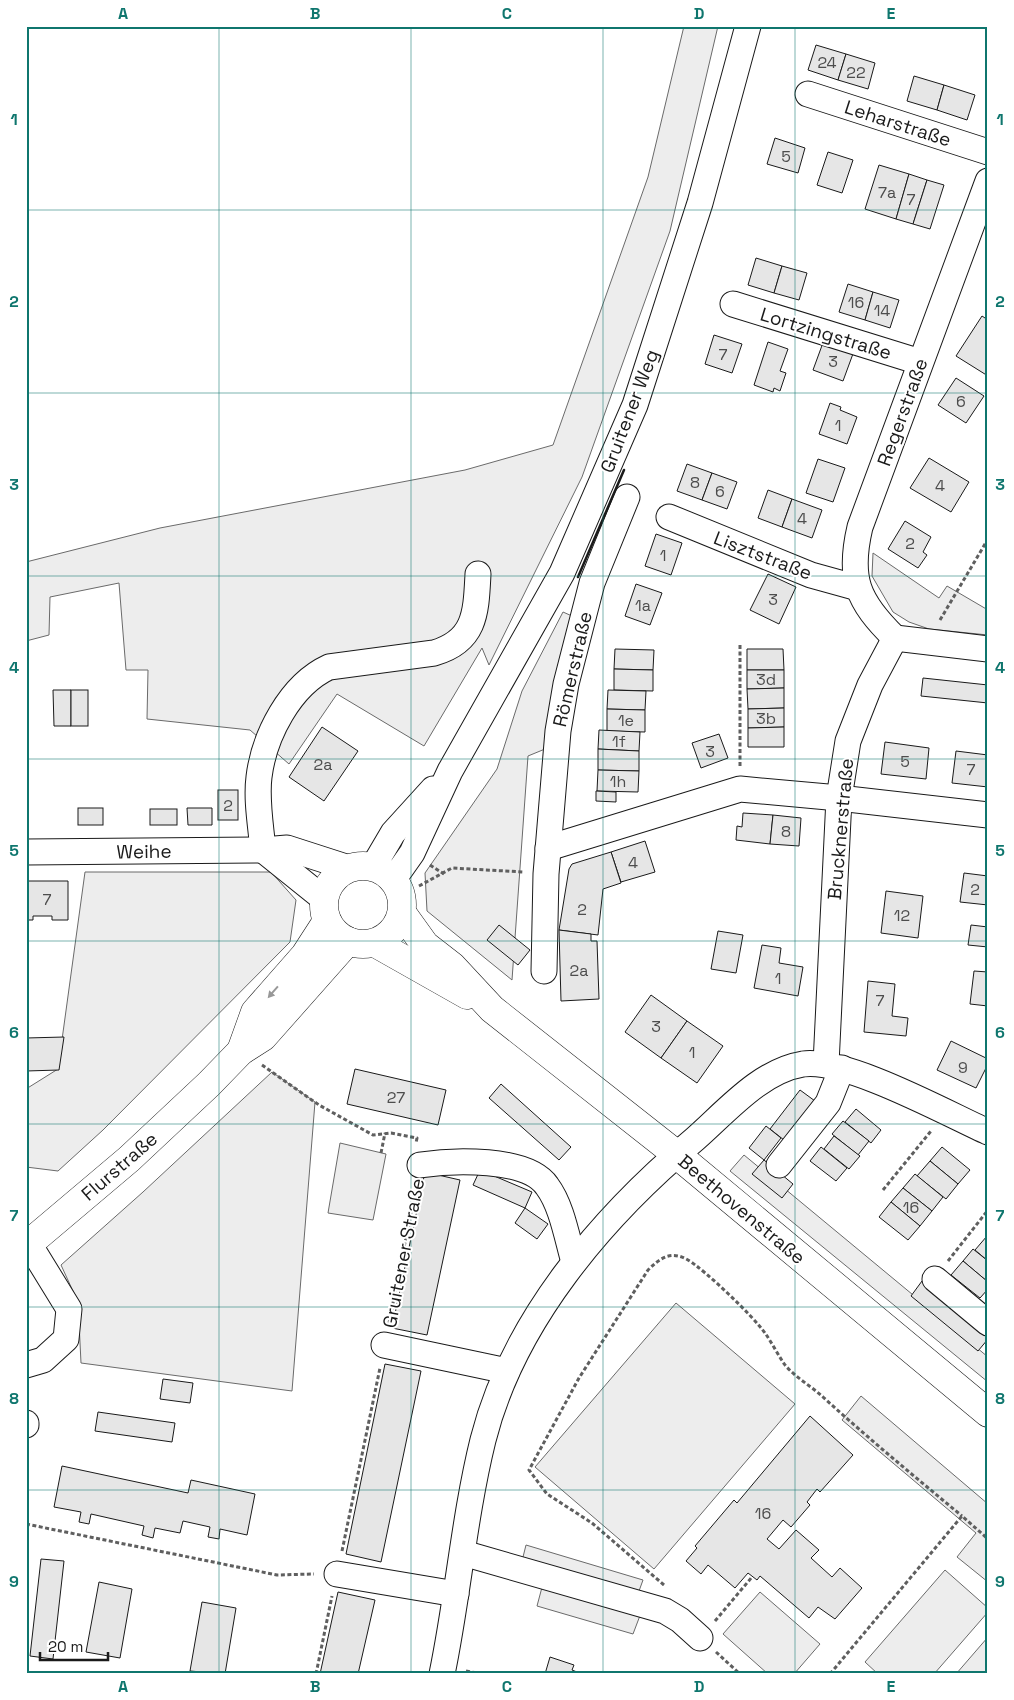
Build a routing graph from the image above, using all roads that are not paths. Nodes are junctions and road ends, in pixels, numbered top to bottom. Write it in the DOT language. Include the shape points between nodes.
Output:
graph roads {
  1 [pos="748,26"];
  2 [pos="808,94"];
  3 [pos="988,152"];
  4 [pos="988,181"];
  5 [pos="733,304"];
  6 [pos="920,362"];
  7 [pos="627,498"];
  8 [pos="668,518"];
  9 [pos="478,574"];
  10 [pos="858,588"];
  11 [pos="895,638"];
  12 [pos="988,649"];
  13 [pos="839,798"];
  14 [pos="988,815"];
  15 [pos="548,848"];
  16 [pos="263,850"];
  17 [pos="26,852"];
  18 [pos="383,875"];
  19 [pos="326,910"];
  20 [pos="402,913"];
  21 [pos="348,942"];
  22 [pos="375,942"];
  23 [pos="544,971"];
  24 [pos="492,1009"];
  25 [pos="240,1051"];
  26 [pos="834,1066"];
  27 [pos="988,1132"];
  28 [pos="676,1154"];
  29 [pos="420,1165"];
  30 [pos="780,1165"];
  31 [pos="27,1242"];
  32 [pos="574,1262"];
  33 [pos="935,1279"];
  34 [pos="988,1323"];
  35 [pos="384,1345"];
  36 [pos="26,1366"];
  37 [pos="508,1371"];
  38 [pos="988,1413"];
  39 [pos="463,1553"];
  40 [pos="337,1574"];
  41 [pos="456,1594"];
  42 [pos="700,1638"];
  43 [pos="442,1674"];
  1 -- 18 [label="street, Gruitener Weg" via="700,203 635,406 562,573 450,771 412,853"];
  2 -- 3 [label="street, Leharstraße"];
  4 -- 6 [label="street, Regerstraße"];
  5 -- 6 [label="street, Lortzingstraße"];
  6 -- 10 [label="street, Regerstraße" via="860,527 854,552"];
  7 -- 15 [label="street, Römerstraße" via="592,583 566,684 558,730"];
  8 -- 10 [label="street, Lisztstraße" via="811,574"];
  9 -- 16 [label="street" via="474,620 448,649 329,667 315,673 294,696 267,744 259,778"];
  10 -- 11 [label="street, Regerstraße" via="878,621"];
  11 -- 12 [label="street"];
  11 -- 13 [label="street, Brucknerstraße" via="856,716 848,741"];
  13 -- 14 [label="street"];
  13 -- 15 [label="street" via="740,789"];
  13 -- 26 [label="street, Brucknerstraße"];
  15 -- 23 [label="street, Römerstraße"];
  16 -- 17 [label="street, Weihe" via="100,862"];
  16 -- 18 [label="street, Weihe" via="288,848"];
  16 -- 19 [label="street"];
  18 -- 19 [label="main road" via="332,880"];
  18 -- 20 [label="main road" via="400,890"];
  19 -- 21 [label="main road" via="334,932"];
  19 -- 25 [label="main road, one-way" via="305,955 256,1012"];
  20 -- 22 [label="main road" via="392,932"];
  20 -- 24 [label="main road, Beethovenstraße" via="425,946 452,966"];
  21 -- 22 [label="main road"];
  21 -- 25 [label="main road" via="263,1037"];
  22 -- 24 [label="main road, Beethovenstraße"];
  24 -- 28 [label="main road, Beethovenstraße"];
  25 -- 31 [label="main road, Flurstraße" via="129,1159"];
  26 -- 27 [label="street"];
  26 -- 28 [label="street" via="804,1064 766,1078"];
  26 -- 30 [label="street, Brucknerstraße" via="828,1103"];
  28 -- 32 [label="street"];
  28 -- 38 [label="main road, Beethovenstraße"];
  29 -- 32 [label="street, Gruitener Straße" via="446,1161 497,1164 530,1172 548,1186"];
  31 -- 36 [label="street" via="64,1287 73,1339 43,1360"];
  32 -- 37 [label="street" via="547,1300"];
  33 -- 34 [label="street"];
  35 -- 37 [label="street, Gruitener Straße"];
  37 -- 39 [label="street" via="484,1438"];
  39 -- 41 [label="street"];
  39 -- 42 [label="street" via="665,1611"];
  40 -- 41 [label="street"];
  41 -- 43 [label="street"];
}
